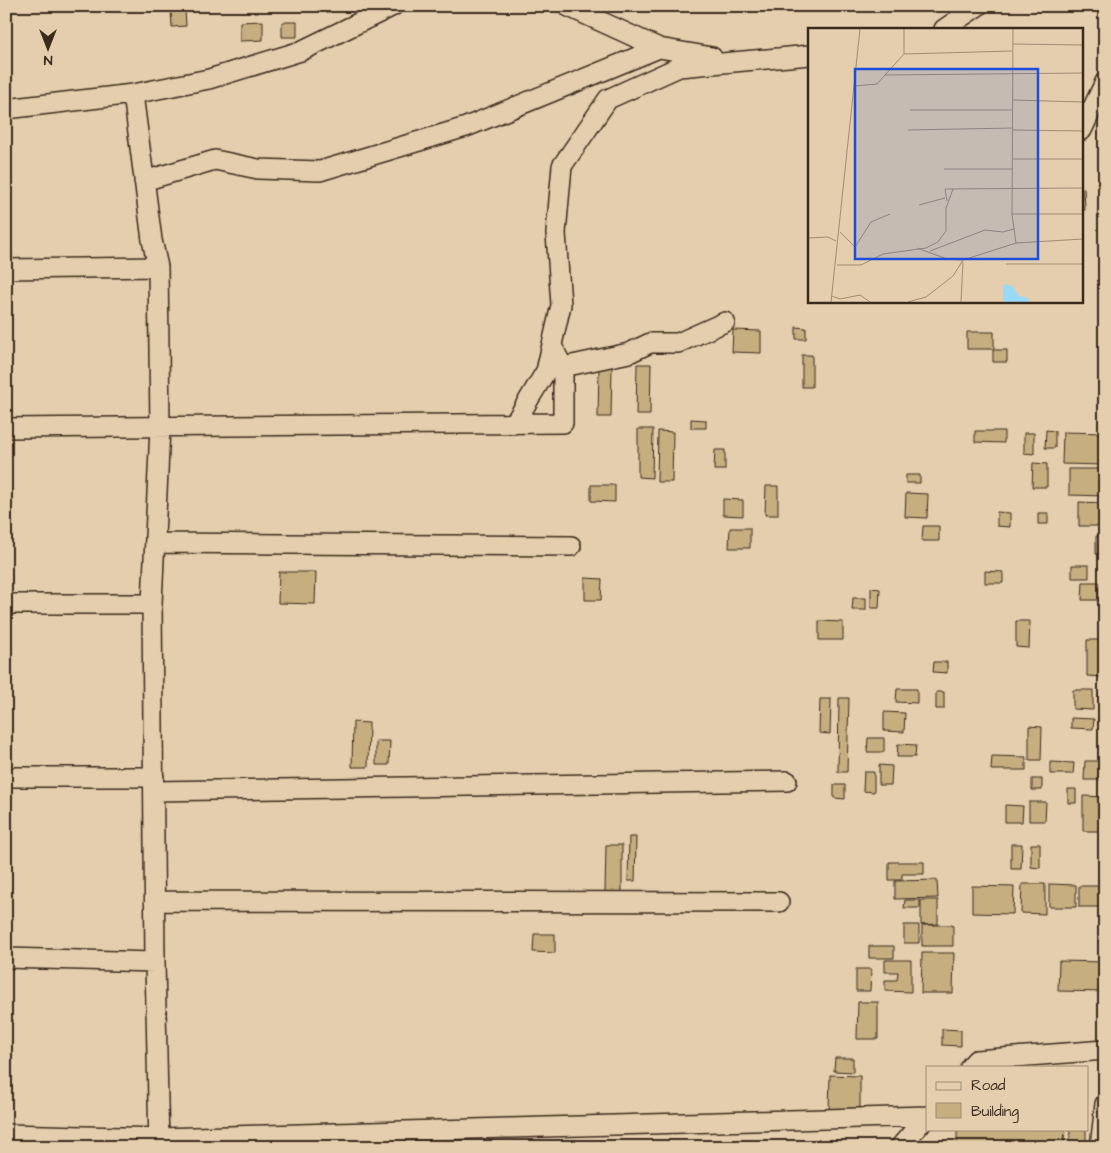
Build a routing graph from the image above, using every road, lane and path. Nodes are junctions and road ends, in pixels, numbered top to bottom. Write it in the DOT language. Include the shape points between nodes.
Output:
graph roads {
  1 [pos="393,6"];
  2 [pos="567,6"];
  3 [pos="978,6"];
  4 [pos="945,28"];
  5 [pos="658,48"];
  6 [pos="808,55"];
  7 [pos="738,61"];
  8 [pos="1105,82"];
  9 [pos="133,94"];
  10 [pos="6,109"];
  11 [pos="1084,126"];
  12 [pos="144,181"];
  13 [pos="158,267"];
  14 [pos="6,269"];
  15 [pos="725,322"];
  16 [pos="552,346"];
  17 [pos="563,367"];
  18 [pos="514,424"];
  19 [pos="160,427"];
  20 [pos="6,428"];
  21 [pos="155,543"];
  22 [pos="571,546"];
  23 [pos="6,604"];
  24 [pos="152,604"];
  25 [pos="6,777"];
  26 [pos="787,781"];
  27 [pos="154,784"];
  28 [pos="155,902"];
  29 [pos="779,902"];
  30 [pos="6,958"];
  31 [pos="156,962"];
  32 [pos="1105,1050"];
  33 [pos="971,1066"];
  34 [pos="1105,1104"];
  35 [pos="926,1116"];
  36 [pos="926,1117"];
  37 [pos="6,1134"];
  38 [pos="159,1143"];
  39 [pos="900,1147"];
  40 [pos="1100,1147"];
  1 -- 9 [label="street" via="302,51 209,79"];
  2 -- 5 [label="street"];
  3 -- 4 [label="street"];
  5 -- 7 [label="street"];
  5 -- 12 [label="street" via="466,127 320,171 258,169 215,160"];
  6 -- 7 [label="street"];
  7 -- 16 [label="street" via="679,67 608,100 562,166 556,233 561,305"];
  8 -- 11 [label="street"];
  9 -- 10 [label="street"];
  9 -- 12 [label="street"];
  12 -- 13 [label="street"];
  13 -- 14 [label="street"];
  13 -- 19 [label="street"];
  15 -- 17 [label="street" via="678,343 650,343 629,353"];
  16 -- 17 [label="street"];
  16 -- 18 [label="street" via="546,371"];
  17 -- 18 [label="street" via="562,423"];
  18 -- 19 [label="street"];
  19 -- 20 [label="street"];
  19 -- 21 [label="street"];
  21 -- 22 [label="street"];
  21 -- 24 [label="street"];
  23 -- 24 [label="street"];
  24 -- 27 [label="street"];
  25 -- 27 [label="street"];
  26 -- 27 [label="street"];
  27 -- 28 [label="street"];
  28 -- 29 [label="street"];
  28 -- 31 [label="street"];
  30 -- 31 [label="street"];
  31 -- 38 [label="street"];
  32 -- 33 [label="street" via="976,1060"];
  34 -- 40 [label="street"];
  35 -- 38 [label="street"];
  36 -- 39 [label="street"];
  37 -- 38 [label="street"];
}
